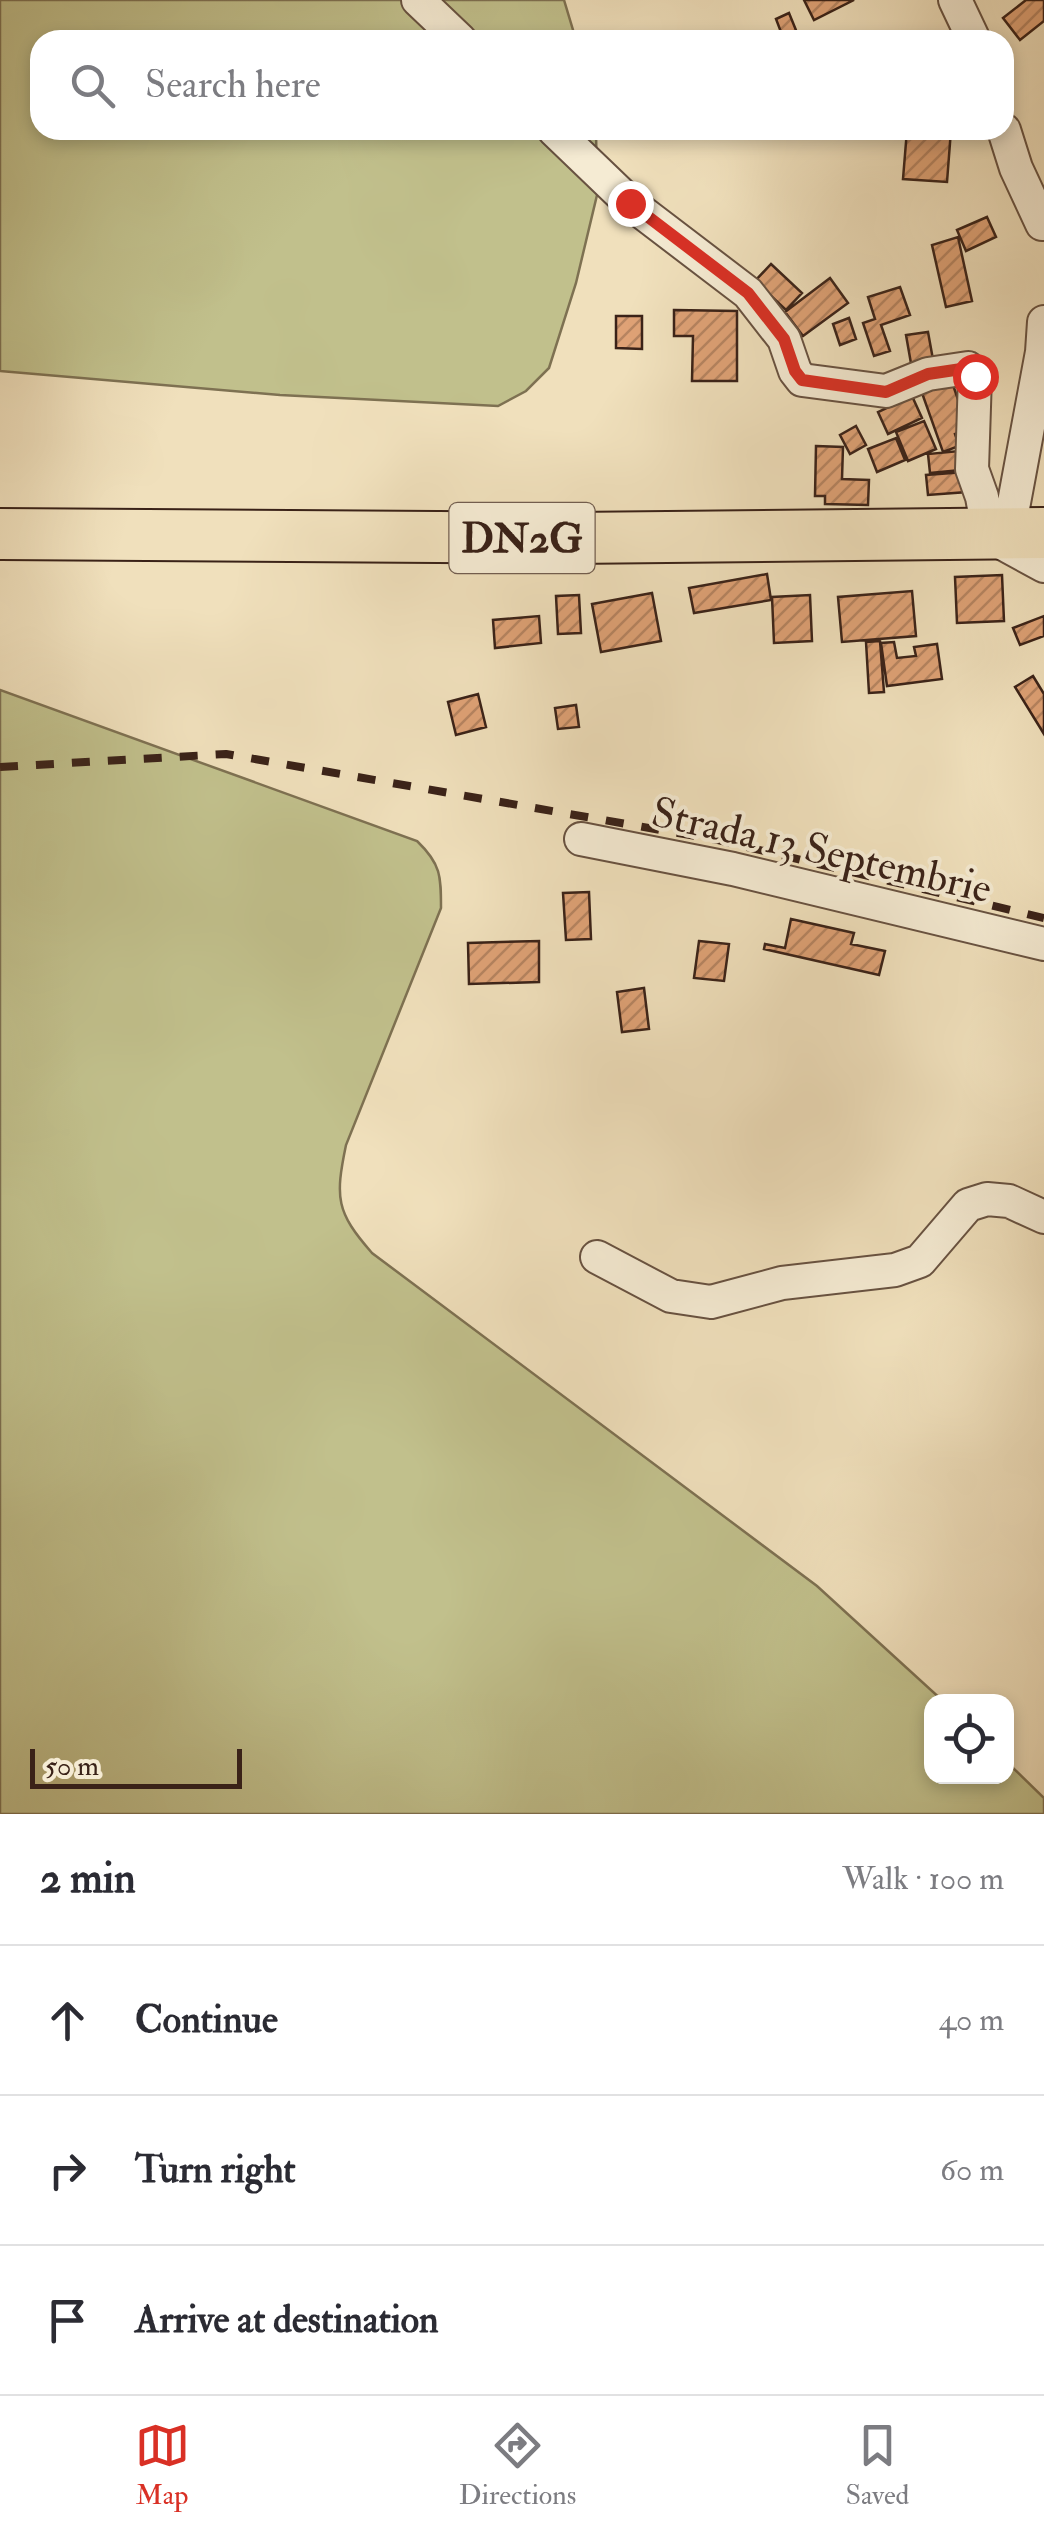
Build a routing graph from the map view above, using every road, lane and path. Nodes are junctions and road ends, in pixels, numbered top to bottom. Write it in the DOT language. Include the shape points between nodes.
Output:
graph roads {
  1 [pos="418,0"];
  2 [pos="954,0"];
  3 [pos="450,30"];
  4 [pos="969,30"];
  5 [pos="564,140"];
  6 [pos="1007,140"];
  7 [pos="1044,227"];
  8 [pos="1044,322"];
  9 [pos="0,534"];
  10 [pos="1021,542"];
  11 [pos="582,838"];
  12 [pos="1044,944"];
  13 [pos="1044,1218"];
  14 [pos="597,1257"];
  1 -- 3 [label="street"];
  2 -- 4 [label="street"];
  5 -- 10 [label="street" via="630,203 748,293 784,339 802,380 886,392 928,374 968,368 975,376 972,469"];
  6 -- 7 [label="street"];
  8 -- 10 [label="street"];
  9 -- 10 [label="main road, DN2G"];
  11 -- 12 [label="street, Strada 13 Septembrie"];
  13 -- 14 [label="street" via="1009,1200 987,1199 968,1205 920,1261 711,1302 671,1296"];
}
